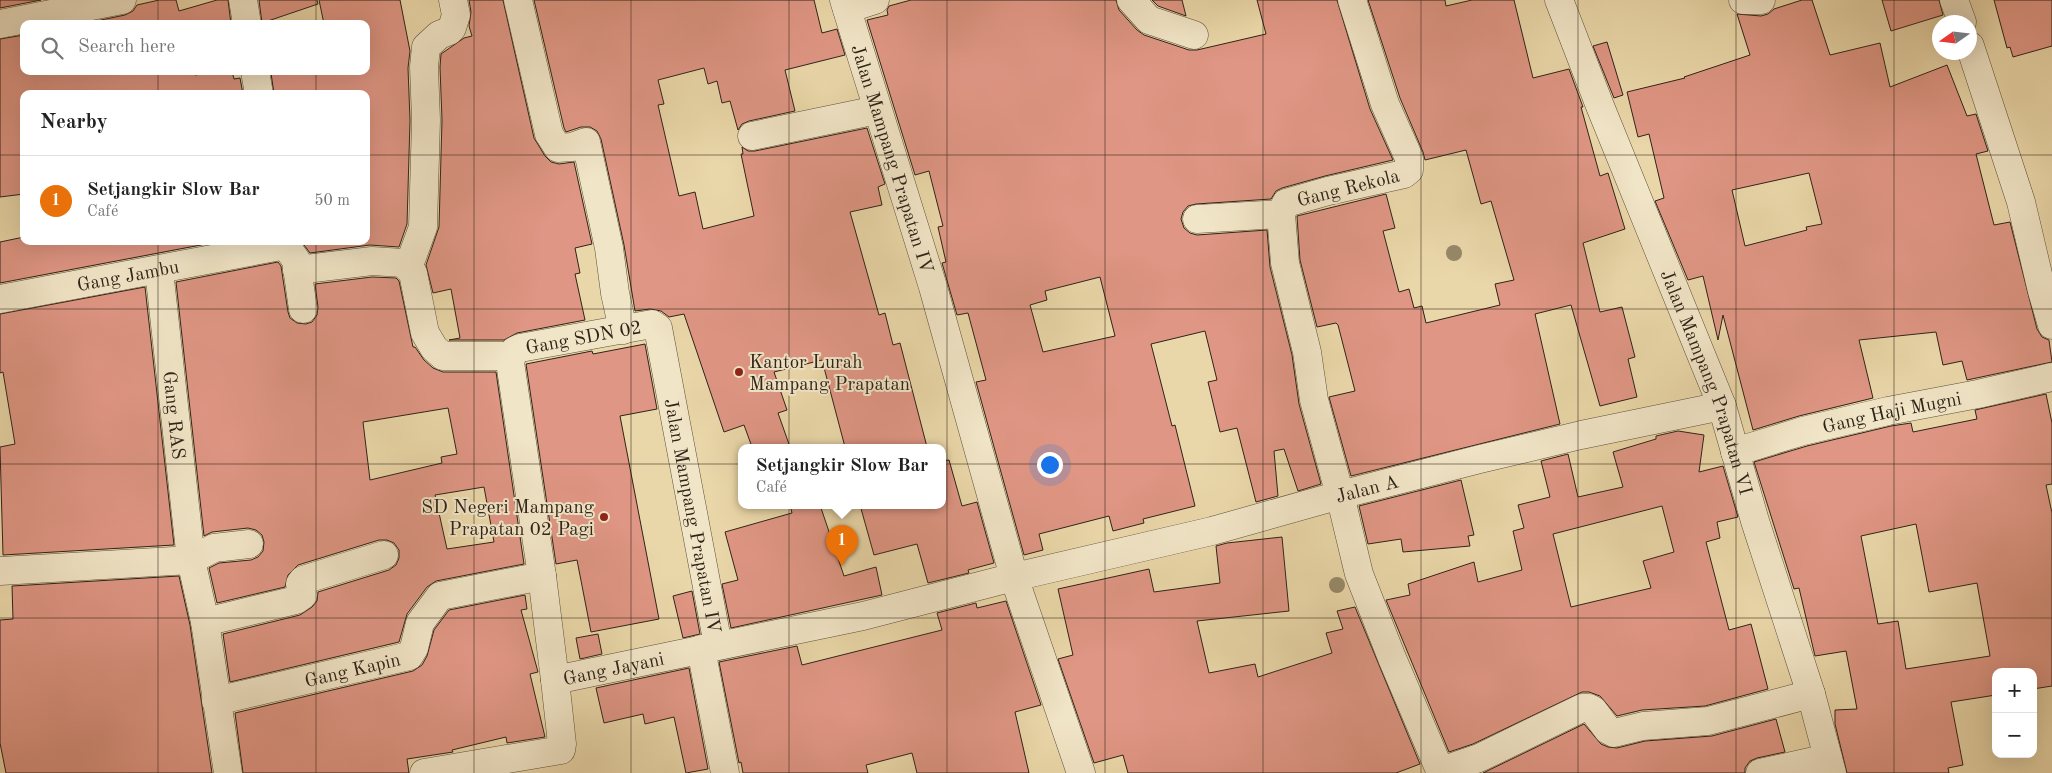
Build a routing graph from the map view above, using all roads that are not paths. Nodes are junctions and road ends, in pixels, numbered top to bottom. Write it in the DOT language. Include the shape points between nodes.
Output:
graph roads {
  1 [pos="122,0"];
  2 [pos="243,0"];
  3 [pos="453,0"];
  4 [pos="518,0"];
  5 [pos="875,0"];
  6 [pos="1131,0"];
  7 [pos="1352,0"];
  8 [pos="1559,0"];
  9 [pos="1743,0"];
  10 [pos="1760,0"];
  11 [pos="1954,0"];
  12 [pos="845,5"];
  13 [pos="1959,15"];
  14 [pos="20,20"];
  15 [pos="20,20"];
  16 [pos="246,20"];
  17 [pos="0,24"];
  18 [pos="1194,34"];
  19 [pos="1975,60"];
  20 [pos="256,75"];
  21 [pos="258,90"];
  22 [pos="877,110"];
  23 [pos="752,136"];
  24 [pos="1281,214"];
  25 [pos="1197,220"];
  26 [pos="277,245"];
  27 [pos="287,245"];
  28 [pos="408,268"];
  29 [pos="159,270"];
  30 [pos="297,270"];
  31 [pos="0,299"];
  32 [pos="303,309"];
  33 [pos="2052,325"];
  34 [pos="655,326"];
  35 [pos="624,330"];
  36 [pos="511,356"];
  37 [pos="2052,377"];
  38 [pos="1722,406"];
  39 [pos="1735,452"];
  40 [pos="1340,494"];
  41 [pos="248,544"];
  42 [pos="384,555"];
  43 [pos="191,560"];
  44 [pos="0,571"];
  45 [pos="542,576"];
  46 [pos="1014,577"];
  47 [pos="205,622"];
  48 [pos="709,647"];
  49 [pos="555,680"];
  50 [pos="1811,694"];
  51 [pos="216,701"];
  52 [pos="1830,766"];
  53 [pos="1441,772"];
  54 [pos="228,773"];
  55 [pos="424,773"];
  56 [pos="725,773"];
  57 [pos="1081,773"];
  58 [pos="1760,773"];
  1 -- 15 [label="street"];
  2 -- 16 [label="street"];
  3 -- 28 [label="street" via="456,15 452,28 426,47 423,226"];
  4 -- 35 [label="street" via="549,134 558,148 586,142"];
  5 -- 12 [label="street"];
  6 -- 18 [label="street" via="1149,20"];
  7 -- 24 [label="street, Gang Rekola" via="1385,104 1409,158 1409,170 1404,174 1286,203"];
  8 -- 38 [label="street, Jalan Mampang Prapatan VI"];
  9 -- 10 [label="street"];
  11 -- 13 [label="street"];
  12 -- 22 [label="street, Jalan Mampang Prapatan IV"];
  14 -- 17 [label="street"];
  19 -- 33 [label="street" via="2021,202"];
  20 -- 21 [label="street"];
  22 -- 23 [label="street"];
  22 -- 46 [label="street, Jalan Mampang Prapatan IV" via="933,287"];
  24 -- 25 [label="street"];
  24 -- 40 [label="street, Gang Rekola" via="1285,263 1307,352 1314,400"];
  26 -- 29 [label="street, Gang Jambu"];
  27 -- 30 [label="street" via="296,260"];
  28 -- 30 [label="street" via="403,263 372,261"];
  28 -- 36 [label="street" via="413,272 425,333 443,356"];
  29 -- 31 [label="street, Gang Jambu"];
  29 -- 43 [label="street, Gang RAS"];
  30 -- 32 [label="street"];
  34 -- 35 [label="street, Gang SDN 02"];
  34 -- 48 [label="street, Jalan Mampang Prapatan IV" via="658,328"];
  35 -- 36 [label="street, Gang SDN 02" via="520,348"];
  36 -- 45 [label="street, Gang SDN 02"];
  37 -- 39 [label="street, Gang Haji Mugni" via="1802,431"];
  38 -- 39 [label="street, Jalan Mampang Prapatan VI"];
  38 -- 40 [label="street, Jalan A" via="1581,435"];
  39 -- 50 [label="street, Jalan Mampang Prapatan VI"];
  40 -- 46 [label="street, Jalan A" via="1212,531"];
  40 -- 53 [label="street, Gang Rekola" via="1359,574"];
  41 -- 43 [label="street" via="214,548"];
  42 -- 47 [label="street" via="303,580 300,584 302,595 296,600"];
  43 -- 44 [label="street"];
  43 -- 47 [label="street, Gang RAS"];
  45 -- 49 [label="street, Gang SDN 02"];
  45 -- 51 [label="street, Gang Kapin" via="440,596 420,623 410,656"];
  46 -- 48 [label="street, Jalan Mampang Prapatan IV" via="863,616"];
  46 -- 57 [label="street, Jalan Mampang Prapatan IV"];
  47 -- 51 [label="street, Gang RAS"];
  48 -- 49 [label="street, Gang Jayani"];
  48 -- 56 [label="street"];
  49 -- 55 [label="street, Gang Jayani" via="561,750"];
  50 -- 52 [label="street, Jalan Mampang Prapatan VI"];
  50 -- 53 [label="street" via="1708,722 1643,726 1614,732 1608,730 1593,710 1582,708 1478,758"];
  51 -- 54 [label="street, Gang RAS"];
  52 -- 58 [label="street"];
}
